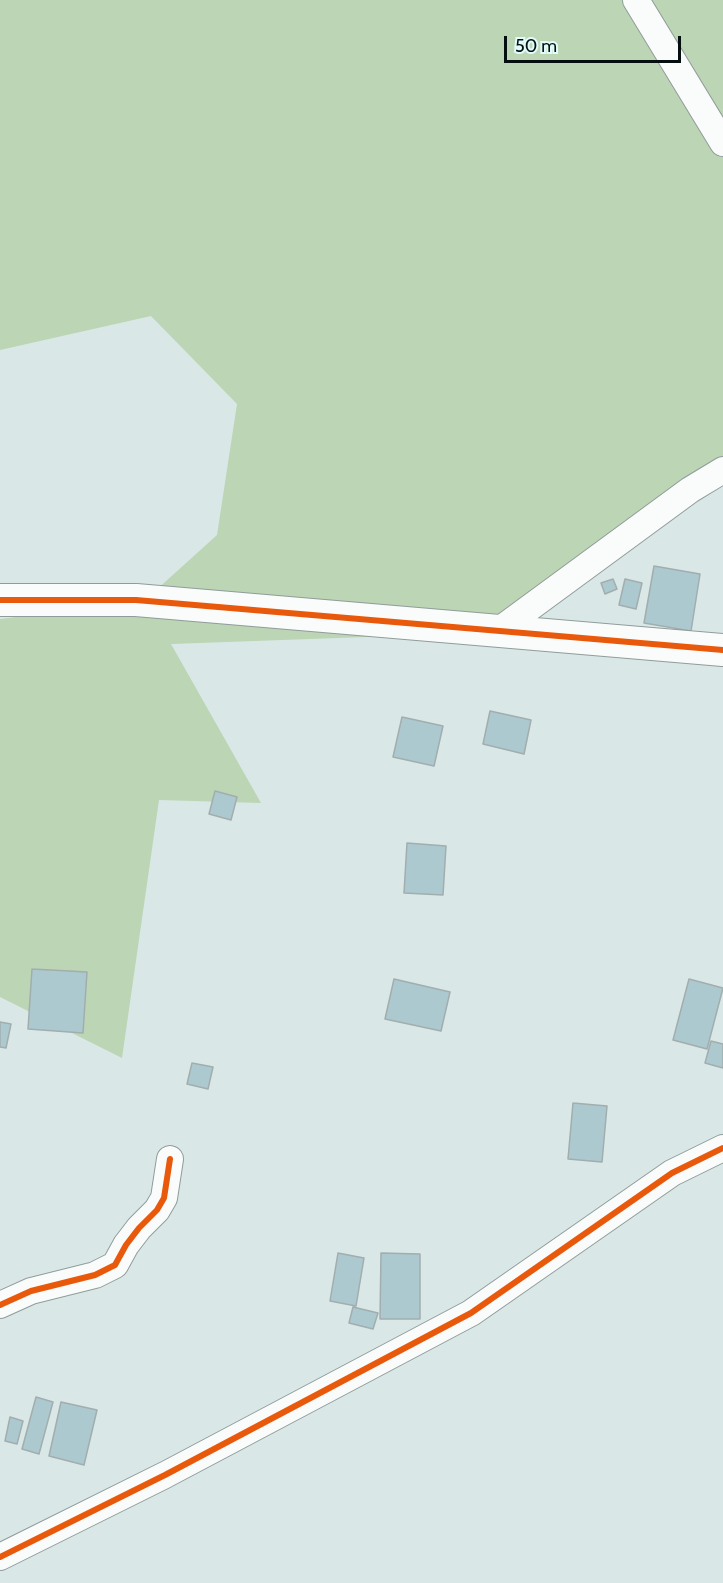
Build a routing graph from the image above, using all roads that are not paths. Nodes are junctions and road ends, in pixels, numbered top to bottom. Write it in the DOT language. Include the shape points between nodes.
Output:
graph roads {
  1 [pos="636,0"];
  2 [pos="723,143"];
  3 [pos="723,470"];
  4 [pos="0,600"];
  5 [pos="498,631"];
  6 [pos="723,650"];
  7 [pos="723,1148"];
  8 [pos="170,1159"];
  9 [pos="0,1305"];
  10 [pos="0,1557"];
  1 -- 2 [label="street"];
  3 -- 5 [label="street"];
  4 -- 5 [label="street" via="136,600"];
  5 -- 6 [label="street"];
  7 -- 10 [label="street" via="672,1173 471,1313 165,1475"];
  8 -- 9 [label="street" via="164,1198 115,1265 95,1275 31,1291"];
}
